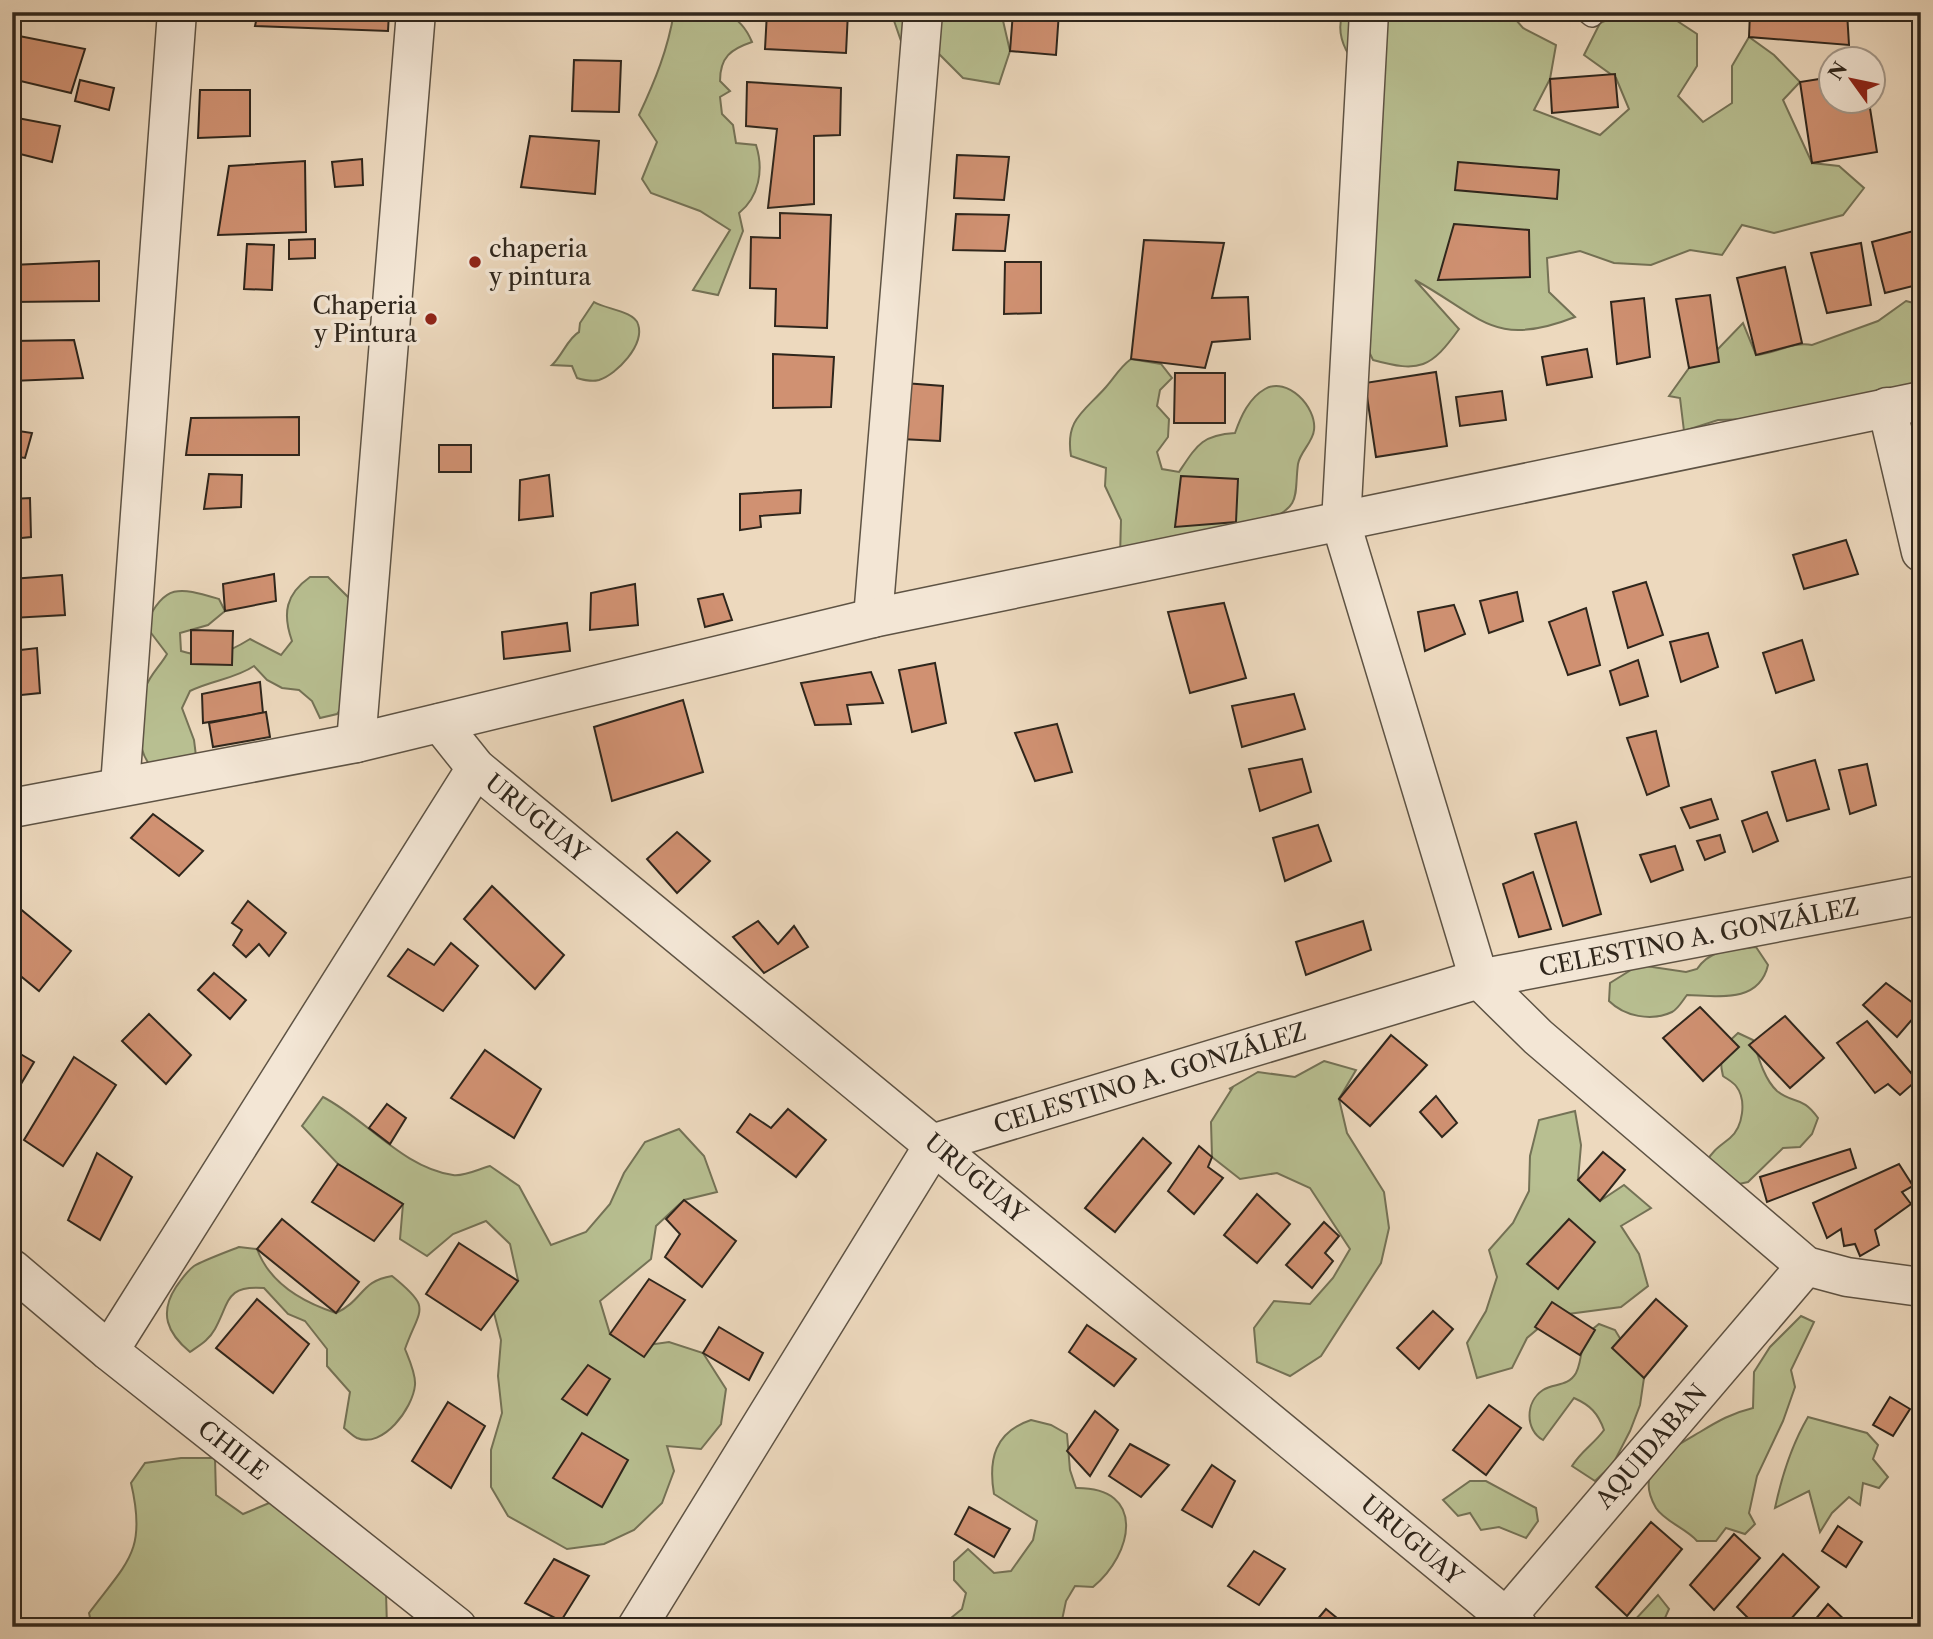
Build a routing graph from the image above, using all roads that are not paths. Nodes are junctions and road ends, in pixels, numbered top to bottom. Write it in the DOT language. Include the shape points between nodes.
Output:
graph roads {
  1 [pos="177,12"];
  2 [pos="416,12"];
  3 [pos="923,12"];
  4 [pos="1369,12"];
  5 [pos="1904,404"];
  6 [pos="1341,523"];
  7 [pos="1921,552"];
  8 [pos="873,618"];
  9 [pos="440,723"];
  10 [pos="356,743"];
  11 [pos="476,768"];
  12 [pos="120,786"];
  13 [pos="12,808"];
  14 [pos="1921,895"];
  15 [pos="1479,979"];
  16 [pos="934,1143"];
  17 [pos="1806,1266"];
  18 [pos="12,1269"];
  19 [pos="1921,1287"];
  20 [pos="109,1351"];
  21 [pos="1507,1623"];
  22 [pos="457,1627"];
  23 [pos="637,1627"];
  1 -- 12 [label="street"];
  2 -- 10 [label="street"];
  3 -- 8 [label="street"];
  4 -- 6 [label="street"];
  5 -- 6 [label="street"];
  5 -- 7 [label="street"];
  6 -- 8 [label="street"];
  6 -- 15 [label="street"];
  8 -- 9 [label="street"];
  9 -- 10 [label="street"];
  9 -- 11 [label="street, URUGUAY"];
  10 -- 12 [label="street"];
  11 -- 16 [label="street, URUGUAY"];
  11 -- 20 [label="street"];
  12 -- 13 [label="street"];
  14 -- 15 [label="street, CELESTINO A. GONZÁLEZ"];
  15 -- 16 [label="street, CELESTINO A. GONZÁLEZ"];
  15 -- 17 [label="street" via="1538,1037"];
  16 -- 21 [label="street, URUGUAY"];
  16 -- 23 [label="street"];
  17 -- 19 [label="street"];
  17 -- 21 [label="street, AQUIDABAN"];
  18 -- 20 [label="street, CHILE"];
  20 -- 22 [label="street, CHILE"];
}
